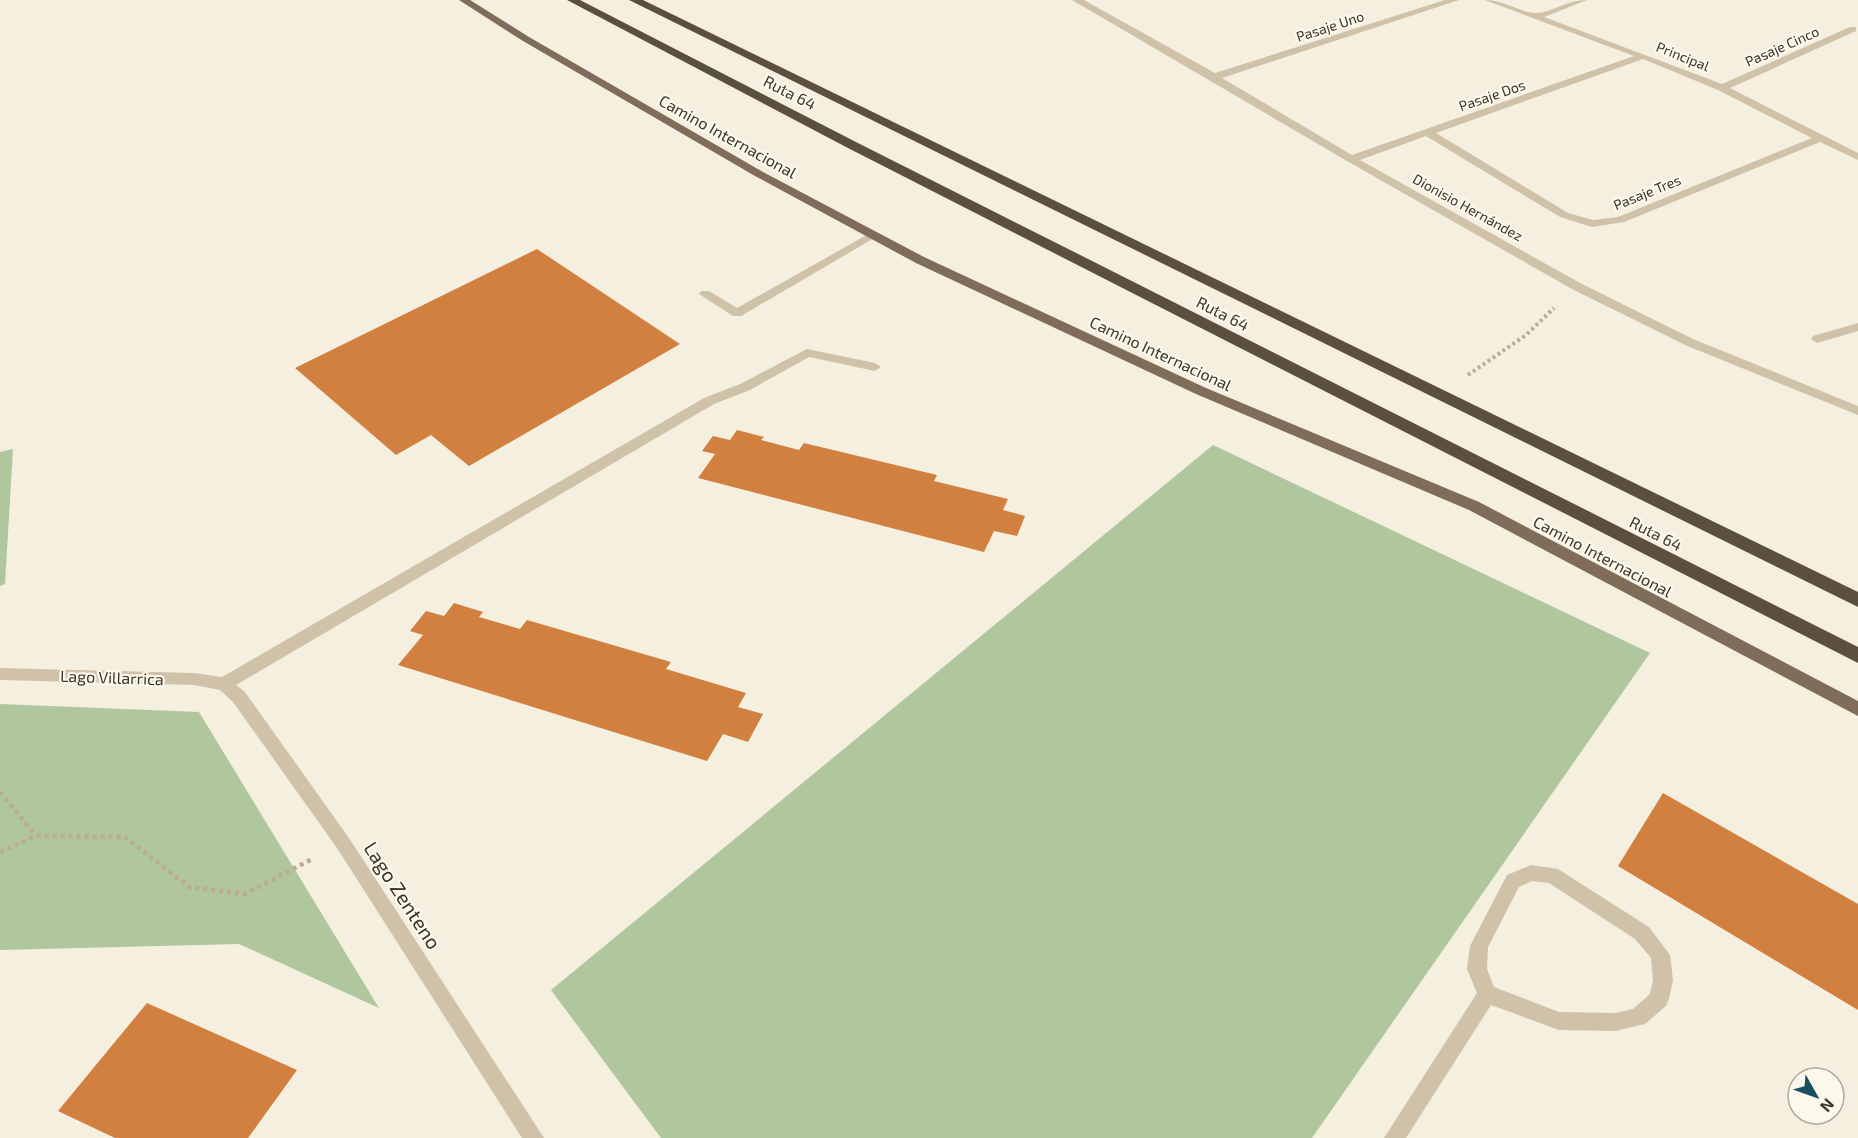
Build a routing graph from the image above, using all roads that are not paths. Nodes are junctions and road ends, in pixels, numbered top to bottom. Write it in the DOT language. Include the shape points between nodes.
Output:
graph roads {
  1 [pos="464,0"];
  2 [pos="572,0"];
  3 [pos="634,0"];
  4 [pos="1454,0"];
  5 [pos="1490,0"];
  6 [pos="1582,0"];
  7 [pos="1084,1"];
  8 [pos="1537,16"];
  9 [pos="1853,29"];
  10 [pos="1643,56"];
  11 [pos="1214,77"];
  12 [pos="1722,88"];
  13 [pos="1427,132"];
  14 [pos="1820,138"];
  15 [pos="1858,157"];
  16 [pos="1351,159"];
  17 [pos="872,235"];
  18 [pos="705,294"];
  19 [pos="1858,327"];
  20 [pos="1816,339"];
  21 [pos="875,367"];
  22 [pos="1858,411"];
  23 [pos="1858,600"];
  24 [pos="1858,656"];
  25 [pos="0,674"];
  26 [pos="224,684"];
  27 [pos="1858,709"];
  28 [pos="1487,994"];
  29 [pos="534,1138"];
  30 [pos="1394,1138"];
  1 -- 17 [label="main road, Camino Internacional" via="638,104"];
  2 -- 24 [label="highway, Ruta 64"];
  3 -- 23 [label="highway, Ruta 64"];
  4 -- 11 [label="street, Pasaje Uno"];
  5 -- 8 [label="street, Principal"];
  6 -- 8 [label="street"];
  7 -- 11 [label="street, Dionisio Hernández"];
  8 -- 10 [label="street, Principal"];
  9 -- 12 [label="street, Pasaje Cinco"];
  10 -- 12 [label="street, Principal"];
  10 -- 13 [label="street, Pasaje Dos"];
  11 -- 16 [label="street, Dionisio Hernández"];
  12 -- 14 [label="street, Principal"];
  13 -- 14 [label="street, Pasaje Tres" via="1564,215 1592,224 1620,220"];
  13 -- 16 [label="street, Pasaje Dos"];
  14 -- 15 [label="street, Principal"];
  16 -- 22 [label="street, Dionisio Hernández" via="1576,286 1689,342"];
  17 -- 18 [label="street" via="737,313"];
  17 -- 27 [label="main road, Camino Internacional" via="1201,391 1474,506"];
  19 -- 20 [label="street"];
  21 -- 26 [label="street" via="807,353 746,387 709,401"];
  25 -- 26 [label="street, Lago Villarrica" via="194,679"];
  26 -- 29 [label="street, Lago Zenteno" via="239,697 343,843"];
  28 -- 28 [label="street" via="1560,1021 1615,1022 1638,1017 1659,999 1663,980 1659,955 1642,933 1552,875 1531,873 1513,881 1479,946 1477,969"];
  28 -- 30 [label="street"];
}
